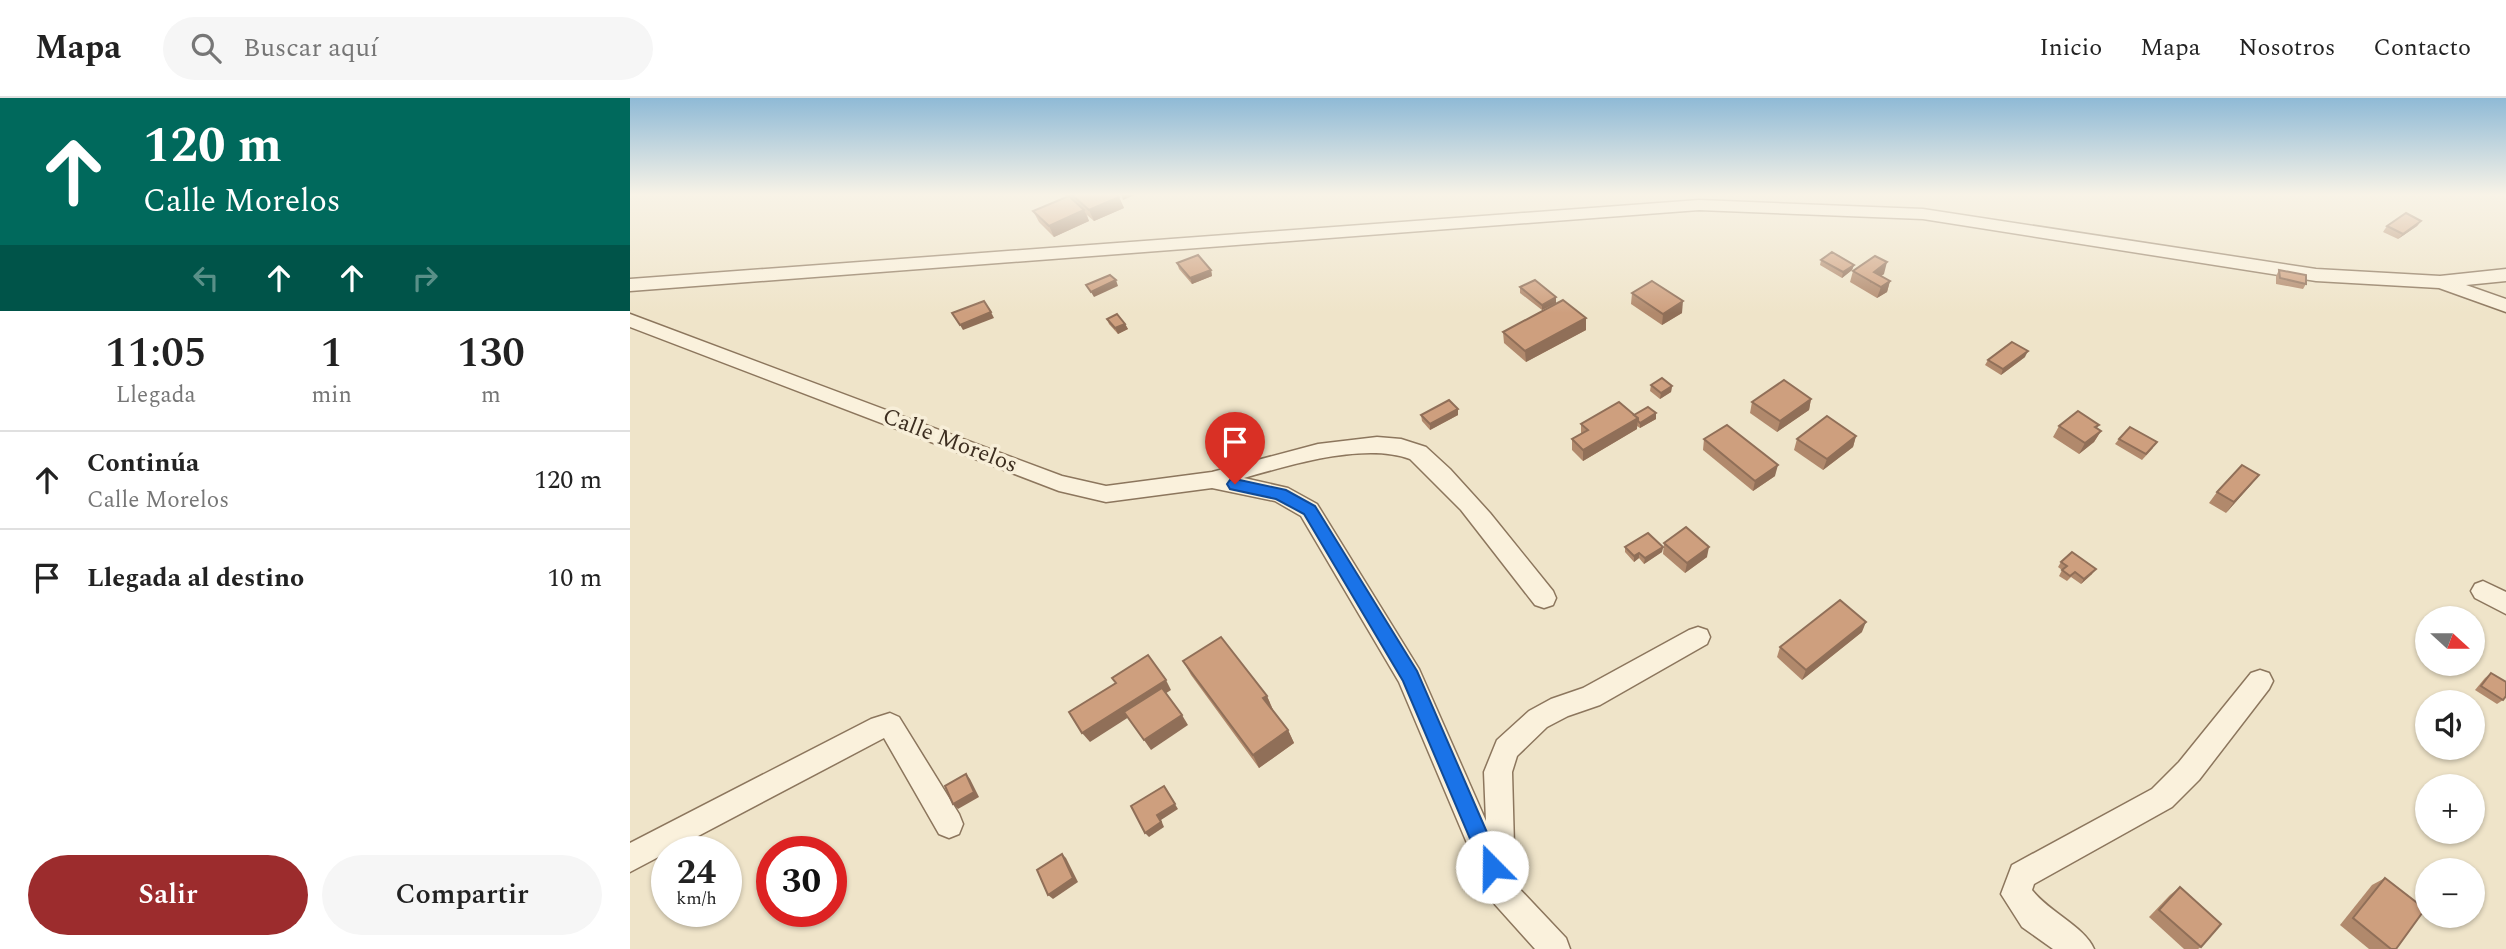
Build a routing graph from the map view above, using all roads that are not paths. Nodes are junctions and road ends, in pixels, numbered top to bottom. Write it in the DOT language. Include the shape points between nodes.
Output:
graph roads {
  1 [pos="1283,234"];
  2 [pos="2050,234"];
  3 [pos="2506,275"];
  4 [pos="2440,282"];
  5 [pos="630,285"];
  6 [pos="2506,306"];
  7 [pos="630,320"];
  8 [pos="1212,480"];
  9 [pos="2483,591"];
  10 [pos="1544,598"];
  11 [pos="2506,604"];
  12 [pos="1698,637"];
  13 [pos="2260,681"];
  14 [pos="949,824"];
  15 [pos="630,858"];
  16 [pos="1502,890"];
  17 [pos="1555,949"];
  18 [pos="2079,949"];
  1 -- 5 [label="street"];
  2 -- 4 [label="street" via="2316,275"];
  3 -- 4 [label="street"];
  4 -- 6 [label="street"];
  7 -- 8 [label="street, Calle Morelos" via="1059,483 1106,494"];
  8 -- 10 [label="street" via="1259,464 1338,449 1386,444 1417,451 1471,504"];
  8 -- 16 [label="street, Calle Morelos" via="1280,494 1309,510 1410,677"];
  9 -- 11 [label="street"];
  12 -- 16 [label="street" via="1591,698 1538,719 1506,749 1498,772"];
  13 -- 18 [label="street" via="2162,798 2022,875 2016,894 2033,916"];
  14 -- 15 [label="street" via="890,725"];
  16 -- 17 [label="street, Calle Morelos"];
}
